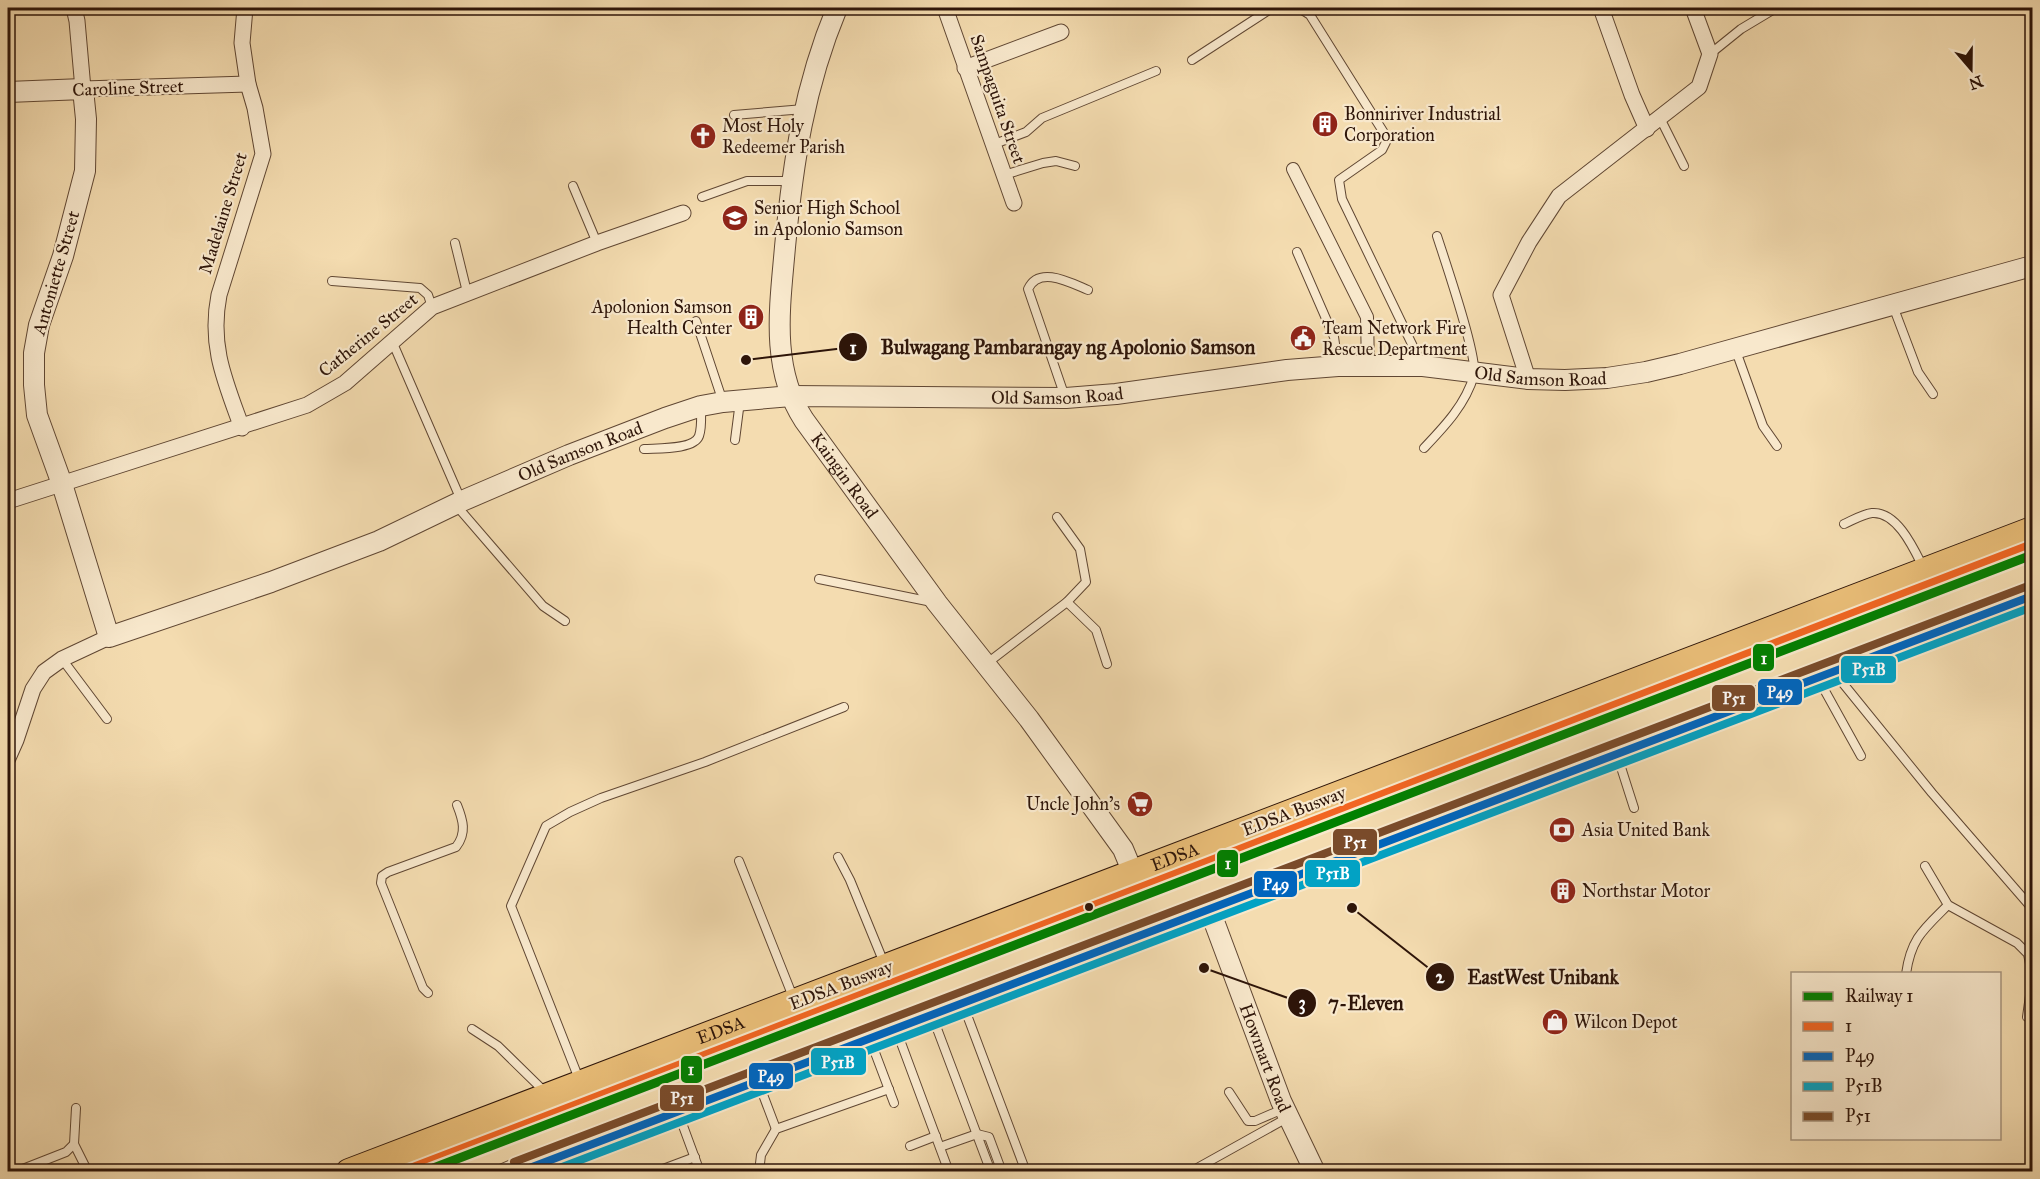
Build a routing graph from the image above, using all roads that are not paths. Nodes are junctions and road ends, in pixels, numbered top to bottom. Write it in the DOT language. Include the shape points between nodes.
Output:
graph roads {
  1 [pos="74,8"];
  2 [pos="245,8"];
  3 [pos="837,8"];
  4 [pos="945,8"];
  5 [pos="1272,8"];
  6 [pos="1299,8"];
  7 [pos="1601,8"];
  8 [pos="1693,8"];
  9 [pos="1776,8"];
  10 [pos="1061,32"];
  11 [pos="1710,54"];
  12 [pos="1192,60"];
  13 [pos="965,68"];
  14 [pos="1156,71"];
  15 [pos="248,84"];
  16 [pos="82,89"];
  17 [pos="8,92"];
  18 [pos="804,108"];
  19 [pos="734,115"];
  20 [pos="1660,118"];
  21 [pos="1647,129"];
  22 [pos="992,145"];
  23 [pos="1075,166"];
  24 [pos="1684,166"];
  25 [pos="1293,169"];
  26 [pos="1004,175"];
  27 [pos="791,181"];
  28 [pos="573,186"];
  29 [pos="702,197"];
  30 [pos="1014,203"];
  31 [pos="683,213"];
  32 [pos="1437,236"];
  33 [pos="455,243"];
  34 [pos="597,243"];
  35 [pos="1297,252"];
  36 [pos="2032,266"];
  37 [pos="332,280"];
  38 [pos="1088,290"];
  39 [pos="467,292"];
  40 [pos="1893,306"];
  41 [pos="432,307"];
  42 [pos="696,321"];
  43 [pos="392,341"];
  44 [pos="1736,349"];
  45 [pos="1338,366"];
  46 [pos="1423,366"];
  47 [pos="1368,367"];
  48 [pos="1475,372"];
  49 [pos="1528,379"];
  50 [pos="1932,394"];
  51 [pos="791,396"];
  52 [pos="1066,398"];
  53 [pos="732,401"];
  54 [pos="701,406"];
  55 [pos="242,428"];
  56 [pos="735,440"];
  57 [pos="1777,447"];
  58 [pos="1424,448"];
  59 [pos="644,449"];
  60 [pos="62,483"];
  61 [pos="8,501"];
  62 [pos="459,502"];
  63 [pos="1057,517"];
  64 [pos="1844,524"];
  65 [pos="2032,530"];
  66 [pos="2032,544"];
  67 [pos="1926,571"];
  68 [pos="819,579"];
  69 [pos="2032,583"];
  70 [pos="2032,596"];
  71 [pos="1067,602"];
  72 [pos="937,603"];
  73 [pos="565,621"];
  74 [pos="109,638"];
  75 [pos="62,659"];
  76 [pos="984,664"];
  77 [pos="1107,664"];
  78 [pos="1826,675"];
  79 [pos="844,707"];
  80 [pos="107,719"];
  81 [pos="1617,754"];
  82 [pos="1861,756"];
  83 [pos="8,758"];
  84 [pos="457,805"];
  85 [pos="1634,808"];
  86 [pos="838,857"];
  87 [pos="739,861"];
  88 [pos="1925,866"];
  89 [pos="1133,873"];
  90 [pos="1948,904"];
  91 [pos="2030,906"];
  92 [pos="1209,908"];
  93 [pos="885,967"];
  94 [pos="1906,972"];
  95 [pos="2032,974"];
  96 [pos="2032,981"];
  97 [pos="428,993"];
  98 [pos="794,1002"];
  99 [pos="962,1002"];
  100 [pos="932,1014"];
  101 [pos="2027,1017"];
  102 [pos="895,1028"];
  103 [pos="472,1029"];
  104 [pos="870,1037"];
  105 [pos="757,1080"];
  106 [pos="580,1083"];
  107 [pos="889,1089"];
  108 [pos="1229,1092"];
  109 [pos="548,1095"];
  110 [pos="894,1103"];
  111 [pos="76,1108"];
  112 [pos="678,1110"];
  113 [pos="1287,1113"];
  114 [pos="776,1129"];
  115 [pos="977,1134"];
  116 [pos="936,1136"];
  117 [pos="74,1144"];
  118 [pos="910,1146"];
  119 [pos="940,1148"];
  120 [pos="695,1157"];
  121 [pos="15,1172"];
  122 [pos="88,1172"];
  123 [pos="349,1172"];
  124 [pos="399,1172"];
  125 [pos="493,1172"];
  126 [pos="518,1172"];
  127 [pos="655,1172"];
  128 [pos="700,1172"];
  129 [pos="759,1172"];
  130 [pos="949,1172"];
  131 [pos="991,1172"];
  132 [pos="1002,1172"];
  133 [pos="1026,1172"];
  134 [pos="1190,1172"];
  135 [pos="1315,1172"];
  1 -- 16 [label="street, Antoniette Street"];
  2 -- 15 [label="street, Madelaine Street" via="242,43"];
  3 -- 18 [label="street, Kaingin Road"];
  4 -- 13 [label="street, Sampaguita Street"];
  5 -- 12 [label="lane"];
  6 -- 46 [label="lane" via="1310,15 1384,133 1386,142 1382,150 1339,180 1342,199"];
  7 -- 21 [label="street"];
  8 -- 11 [label="street"];
  9 -- 11 [label="lane"];
  10 -- 13 [label="street"];
  11 -- 20 [label="street" via="1699,87"];
  13 -- 22 [label="street, Sampaguita Street"];
  14 -- 22 [label="lane" via="1042,118 1026,132"];
  15 -- 16 [label="street, Caroline Street"];
  15 -- 55 [label="street, Madelaine Street" via="263,154 215,315 220,366"];
  16 -- 17 [label="street, Caroline Street"];
  16 -- 60 [label="street, Antoniette Street" via="85,171 34,353 37,415"];
  18 -- 19 [label="lane"];
  18 -- 27 [label="street, Kaingin Road"];
  20 -- 21 [label="street"];
  20 -- 24 [label="lane"];
  21 -- 49 [label="street" via="1559,196 1501,295"];
  22 -- 26 [label="street, Sampaguita Street"];
  23 -- 26 [label="lane" via="1056,161"];
  25 -- 47 [label="street" via="1367,317"];
  26 -- 30 [label="street, Sampaguita Street"];
  27 -- 29 [label="lane" via="747,181"];
  27 -- 51 [label="street, Kaingin Road" via="780,312 780,352"];
  28 -- 34 [label="lane"];
  31 -- 34 [label="street, Catherine Street"];
  32 -- 48 [label="lane"];
  33 -- 39 [label="lane"];
  34 -- 39 [label="street, Catherine Street"];
  35 -- 45 [label="lane" via="1334,337"];
  36 -- 40 [label="street, Old Samson Road"];
  37 -- 41 [label="lane" via="420,288 428,295"];
  38 -- 52 [label="lane" via="1053,276 1033,282 1028,289"];
  39 -- 41 [label="street, Catherine Street"];
  40 -- 44 [label="street, Old Samson Road"];
  40 -- 50 [label="lane" via="1918,372"];
  41 -- 43 [label="street, Catherine Street"];
  42 -- 53 [label="lane"];
  43 -- 55 [label="street, Catherine Street" via="345,383 308,405"];
  43 -- 62 [label="lane"];
  44 -- 49 [label="street, Old Samson Road" via="1607,378"];
  44 -- 57 [label="lane" via="1763,426"];
  45 -- 47 [label="street, Old Samson Road"];
  45 -- 52 [label="street, Old Samson Road"];
  46 -- 47 [label="street, Old Samson Road"];
  46 -- 48 [label="street, Old Samson Road"];
  48 -- 49 [label="street, Old Samson Road"];
  48 -- 58 [label="lane" via="1451,419"];
  51 -- 52 [label="street, Old Samson Road"];
  51 -- 53 [label="street, Old Samson Road"];
  51 -- 72 [label="street, Kaingin Road" via="804,420"];
  53 -- 54 [label="street, Old Samson Road"];
  53 -- 56 [label="lane"];
  54 -- 59 [label="lane" via="699,436 694,443"];
  54 -- 62 [label="street, Old Samson Road" via="569,455"];
  55 -- 60 [label="street, Catherine Street"];
  60 -- 61 [label="street, Catherine Street"];
  60 -- 74 [label="street, Antoniette Street"];
  62 -- 73 [label="lane" via="543,606"];
  62 -- 74 [label="street, Old Samson Road" via="368,545"];
  63 -- 71 [label="lane" via="1080,549 1086,582"];
  64 -- 67 [label="lane" via="1871,513 1880,514 1906,535"];
  65 -- 67 [label="highway, EDSA"];
  66 -- 124 [label="lane, EDSA Busway"];
  67 -- 89 [label="highway, EDSA"];
  68 -- 72 [label="lane"];
  69 -- 125 [label="lane"];
  70 -- 78 [label="highway"];
  71 -- 76 [label="lane"];
  71 -- 77 [label="lane" via="1096,630"];
  72 -- 76 [label="street, Kaingin Road"];
  74 -- 75 [label="street"];
  75 -- 80 [label="lane"];
  75 -- 83 [label="street" via="44,672 33,689"];
  76 -- 89 [label="street, Kaingin Road" via="1118,841"];
  78 -- 81 [label="highway"];
  78 -- 82 [label="lane"];
  78 -- 91 [label="lane"];
  79 -- 106 [label="lane" via="601,798 546,826 511,906"];
  81 -- 85 [label="lane"];
  81 -- 92 [label="highway"];
  84 -- 97 [label="lane" via="464,830 456,847 382,876 381,883"];
  86 -- 93 [label="lane"];
  87 -- 98 [label="lane"];
  88 -- 90 [label="lane"];
  89 -- 93 [label="highway, EDSA"];
  90 -- 94 [label="lane" via="1917,938"];
  90 -- 95 [label="lane" via="2017,943 2028,954"];
  92 -- 99 [label="highway"];
  92 -- 113 [label="street, Howmart Road"];
  93 -- 98 [label="highway, EDSA"];
  96 -- 101 [label="lane"];
  98 -- 106 [label="highway, EDSA"];
  99 -- 100 [label="highway"];
  99 -- 133 [label="lane"];
  100 -- 102 [label="highway"];
  100 -- 115 [label="lane"];
  102 -- 104 [label="highway"];
  102 -- 116 [label="lane"];
  103 -- 109 [label="lane" via="498,1046"];
  104 -- 105 [label="highway"];
  104 -- 107 [label="lane"];
  105 -- 112 [label="highway"];
  105 -- 114 [label="lane"];
  106 -- 109 [label="highway, EDSA"];
  107 -- 110 [label="lane"];
  107 -- 114 [label="lane"];
  108 -- 113 [label="lane" via="1248,1121"];
  109 -- 123 [label="highway, EDSA"];
  111 -- 117 [label="lane"];
  112 -- 120 [label="lane"];
  112 -- 126 [label="highway"];
  113 -- 134 [label="lane"];
  113 -- 135 [label="street, Howmart Road"];
  114 -- 129 [label="lane" via="761,1155"];
  115 -- 119 [label="lane"];
  115 -- 131 [label="lane"];
  115 -- 132 [label="lane" via="989,1137"];
  116 -- 118 [label="lane"];
  116 -- 119 [label="lane"];
  117 -- 121 [label="lane" via="66,1152"];
  117 -- 122 [label="lane"];
  119 -- 130 [label="lane"];
  120 -- 127 [label="lane"];
  120 -- 128 [label="lane"];
}
